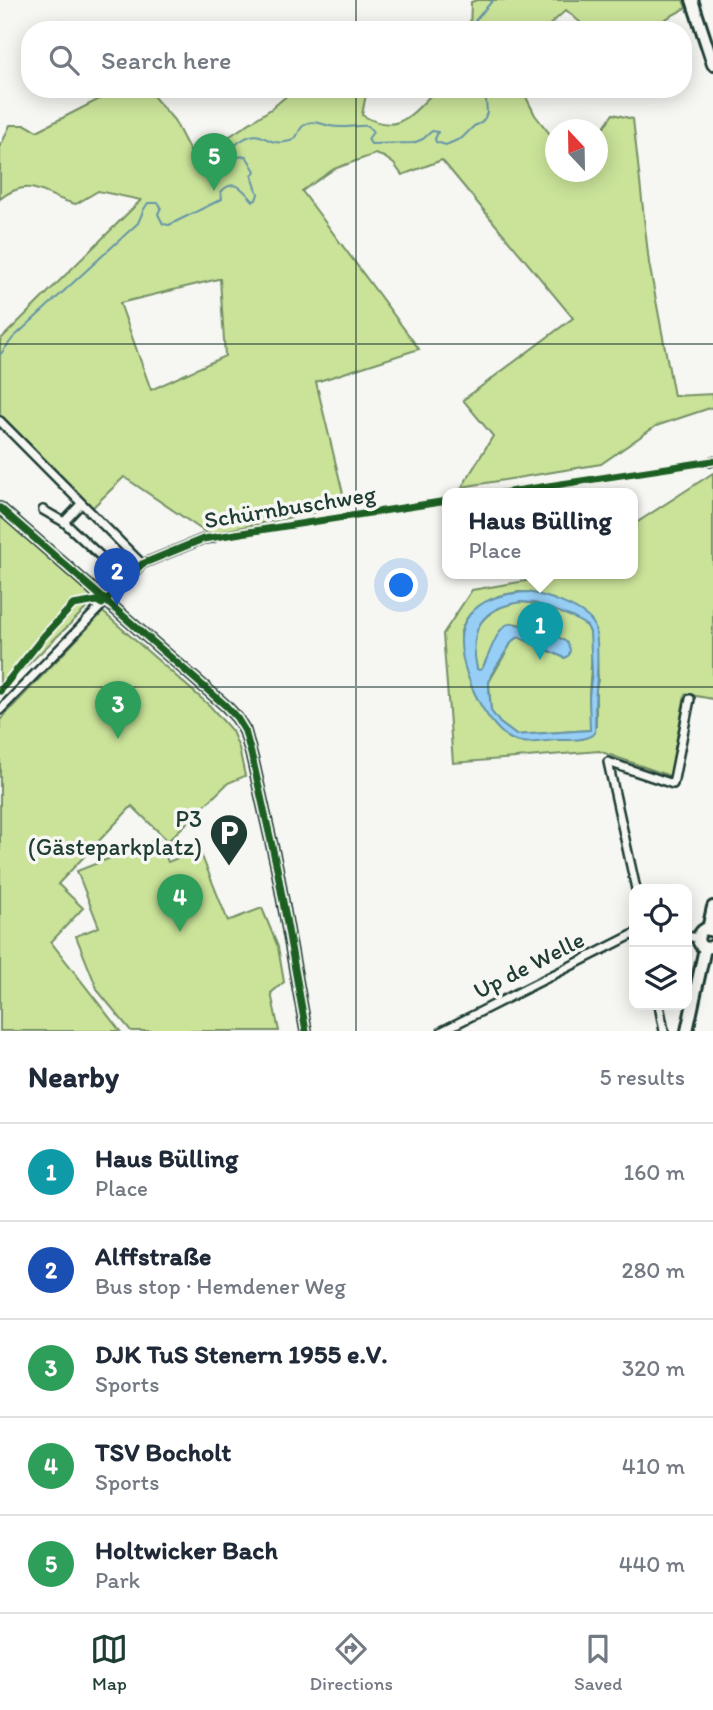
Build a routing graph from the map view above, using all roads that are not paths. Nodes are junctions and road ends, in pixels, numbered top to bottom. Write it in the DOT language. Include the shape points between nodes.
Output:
graph roads {
  1 [pos="692,0"];
  2 [pos="713,64"];
  3 [pos="0,421"];
  4 [pos="81,504"];
  5 [pos="0,508"];
  6 [pos="43,510"];
  7 [pos="64,522"];
  8 [pos="213,538"];
  9 [pos="142,564"];
  10 [pos="121,586"];
  11 [pos="105,601"];
  12 [pos="690,699"];
  13 [pos="0,710"];
  14 [pos="635,884"];
  15 [pos="713,907"];
  16 [pos="710,930"];
  17 [pos="629,937"];
  18 [pos="692,937"];
  19 [pos="709,947"];
  20 [pos="660,1010"];
  21 [pos="306,1031"];
  22 [pos="442,1031"];
  23 [pos="664,1031"];
  24 [pos="687,1031"];
  1 -- 2 [label="main road"];
  3 -- 4 [label="street"];
  4 -- 7 [label="street"];
  4 -- 9 [label="street"];
  5 -- 11 [label="street"];
  6 -- 7 [label="street"];
  7 -- 10 [label="street" via="109,564"];
  8 -- 9 [label="street, Schürnbuschweg"];
  9 -- 10 [label="street"];
  10 -- 11 [label="street"];
  11 -- 13 [label="street"];
  11 -- 21 [label="street" via="226,706 245,731 277,868"];
  12 -- 14 [label="street" via="673,784 608,762"];
  15 -- 16 [label="main road"];
  16 -- 18 [label="main road"];
  17 -- 22 [label="street, Up de Welle"];
  18 -- 19 [label="main road"];
  19 -- 24 [label="main road"];
  20 -- 23 [label="street"];
}
